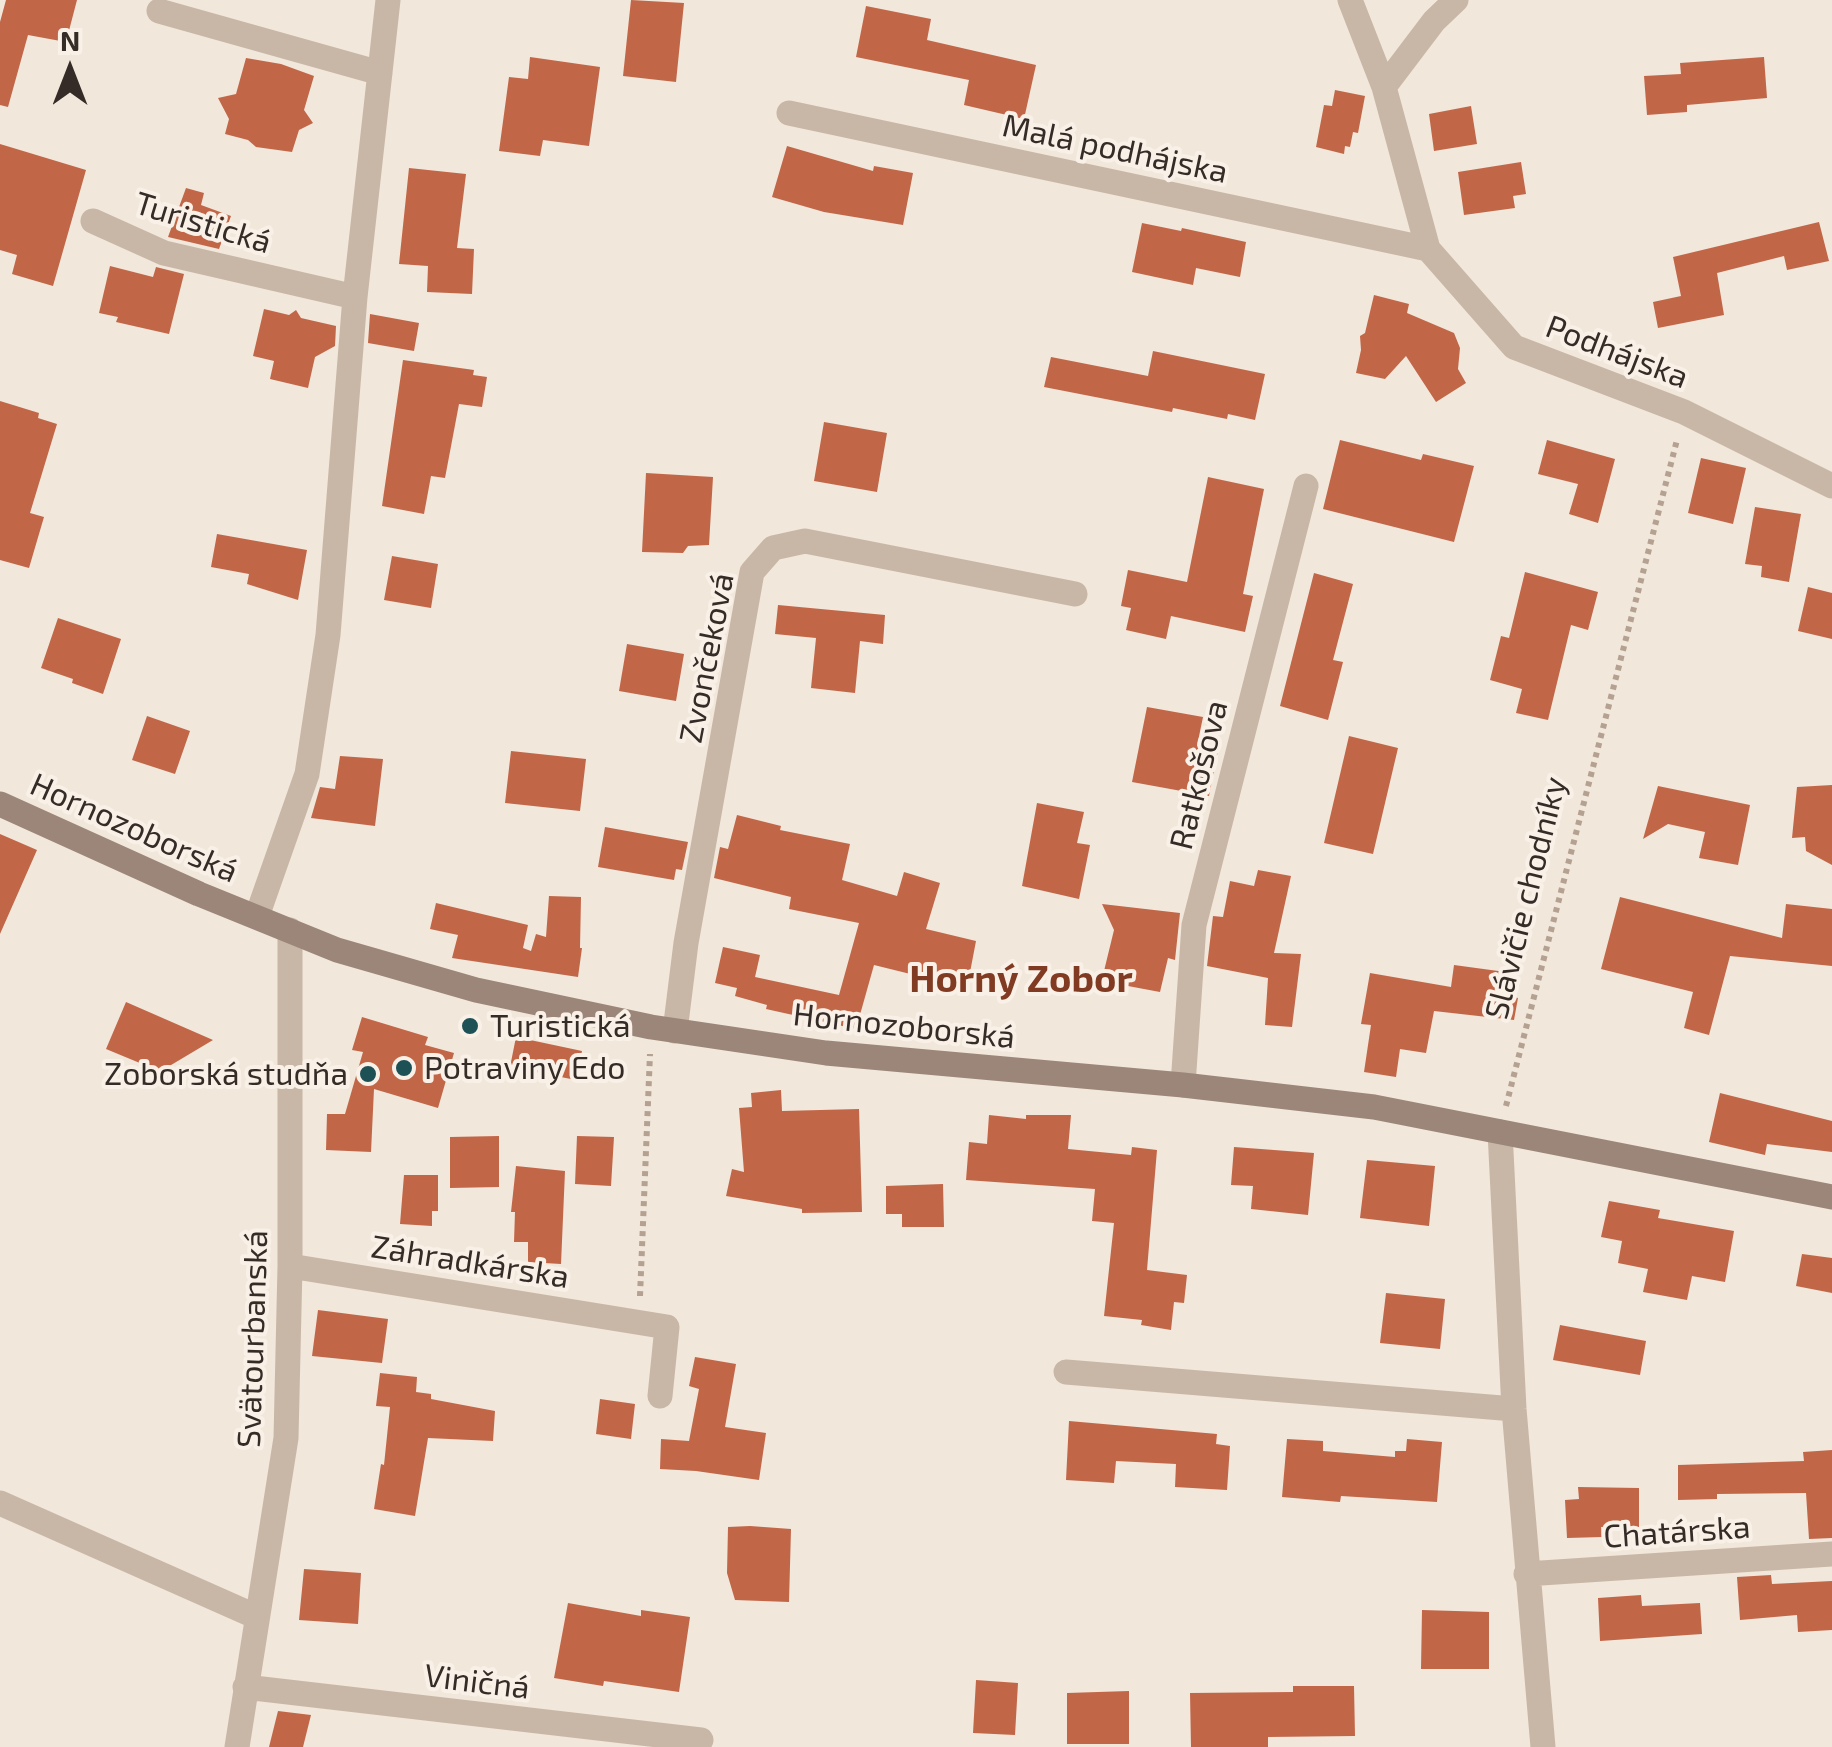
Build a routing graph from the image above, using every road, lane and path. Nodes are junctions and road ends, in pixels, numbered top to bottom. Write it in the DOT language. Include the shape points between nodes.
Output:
graph roads {
  1 [pos="388,0"];
  2 [pos="1350,0"];
  3 [pos="1456,0"];
  4 [pos="160,11"];
  5 [pos="380,73"];
  6 [pos="1384,88"];
  7 [pos="789,113"];
  8 [pos="92,222"];
  9 [pos="1428,249"];
  10 [pos="355,298"];
  11 [pos="1684,412"];
  12 [pos="1306,486"];
  13 [pos="1832,486"];
  14 [pos="1075,594"];
  15 [pos="0,804"];
  16 [pos="257,916"];
  17 [pos="290,930"];
  18 [pos="676,1031"];
  19 [pos="649,1063"];
  20 [pos="1183,1085"];
  21 [pos="1500,1132"];
  22 [pos="1832,1197"];
  23 [pos="290,1266"];
  24 [pos="639,1322"];
  25 [pos="1066,1372"];
  26 [pos="660,1396"];
  27 [pos="1514,1409"];
  28 [pos="0,1503"];
  29 [pos="1832,1554"];
  30 [pos="1526,1574"];
  31 [pos="257,1617"];
  32 [pos="245,1688"];
  33 [pos="701,1740"];
  34 [pos="237,1747"];
  35 [pos="1542,1747"];
  1 -- 5 [label="street"];
  2 -- 6 [label="street, Podhájska"];
  3 -- 6 [label="street"];
  4 -- 5 [label="street"];
  5 -- 10 [label="street"];
  6 -- 9 [label="street, Podhájska"];
  7 -- 9 [label="street, Malá podhájska"];
  8 -- 10 [label="street, Turistická" via="164,253"];
  9 -- 11 [label="street, Podhájska" via="1514,347"];
  10 -- 16 [label="street" via="328,635 310,757"];
  11 -- 13 [label="street, Podhájska"];
  11 -- 21 [label="path, Slávičie chodníky"];
  12 -- 20 [label="street, Ratkošova" via="1194,925"];
  14 -- 18 [label="street, Zvončeková" via="805,541 772,548 752,572"];
  15 -- 16 [label="street, Hornozoborská"];
  16 -- 17 [label="street, Hornozoborská"];
  17 -- 18 [label="street, Hornozoborská" via="390,968"];
  17 -- 23 [label="street, Svätourbanská"];
  18 -- 20 [label="street, Hornozoborská" via="826,1053"];
  19 -- 24 [label="path"];
  20 -- 21 [label="street, Hornozoborská" via="1374,1107"];
  21 -- 22 [label="street, Hornozoborská"];
  21 -- 27 [label="street"];
  23 -- 24 [label="street, Záhradkárska"];
  23 -- 31 [label="street, Svätourbanská" via="286,1438"];
  24 -- 26 [label="street" via="666,1326"];
  25 -- 27 [label="street"];
  27 -- 30 [label="street"];
  28 -- 31 [label="street"];
  29 -- 30 [label="street, Chatárska"];
  30 -- 35 [label="street"];
  31 -- 32 [label="street, Svätourbanská"];
  32 -- 33 [label="street, Viničná"];
  32 -- 34 [label="street, Svätourbanská"];
}
